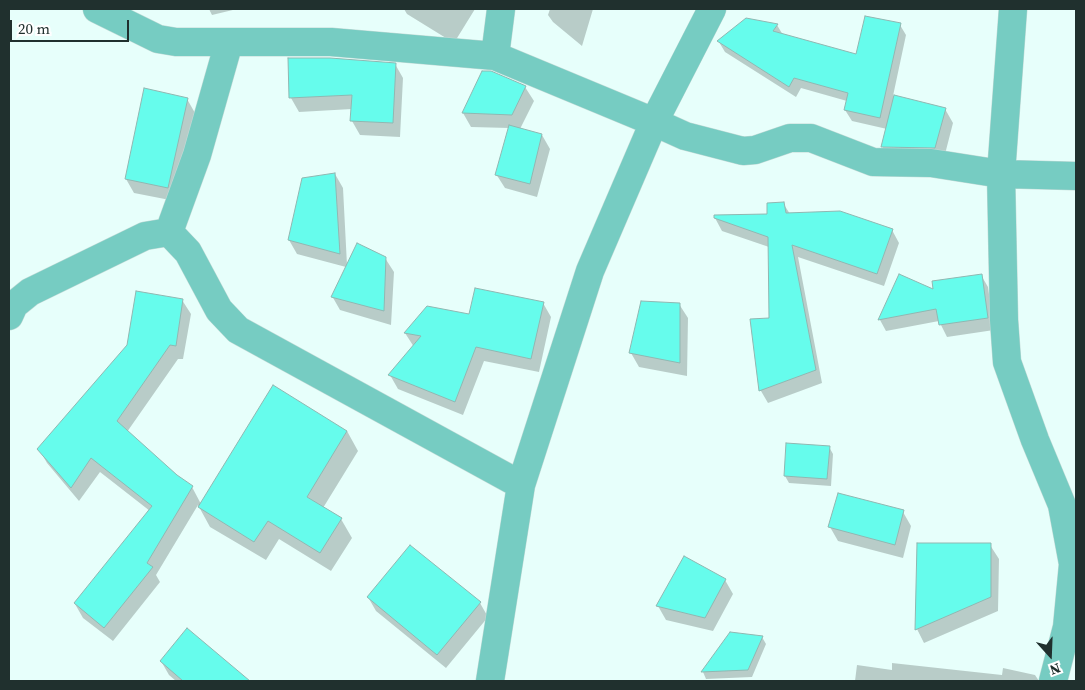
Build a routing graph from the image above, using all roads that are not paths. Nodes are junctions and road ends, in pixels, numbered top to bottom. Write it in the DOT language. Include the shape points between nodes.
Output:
graph roads {
  1 [pos="97,9"];
  2 [pos="501,9"];
  3 [pos="712,9"];
  4 [pos="1013,9"];
  5 [pos="229,42"];
  6 [pos="495,56"];
  7 [pos="654,122"];
  8 [pos="1001,174"];
  9 [pos="1076,176"];
  10 [pos="169,232"];
  11 [pos="9,316"];
  12 [pos="521,485"];
  13 [pos="490,681"];
  14 [pos="1053,681"];
  1 -- 5 [label="street" via="158,39"];
  2 -- 6 [label="street"];
  3 -- 7 [label="street"];
  4 -- 8 [label="street"];
  5 -- 6 [label="street" via="331,42"];
  5 -- 10 [label="street" via="197,155"];
  6 -- 7 [label="street"];
  7 -- 8 [label="street" via="684,136 743,151 790,138 811,138 873,162 932,163"];
  7 -- 12 [label="street" via="590,271"];
  8 -- 9 [label="street"];
  8 -- 14 [label="street" via="1007,362 1062,505 1073,564 1067,628"];
  10 -- 11 [label="street" via="144,236 30,292 14,305"];
  10 -- 12 [label="street" via="188,252 218,310 238,330"];
  12 -- 13 [label="street"];
}
